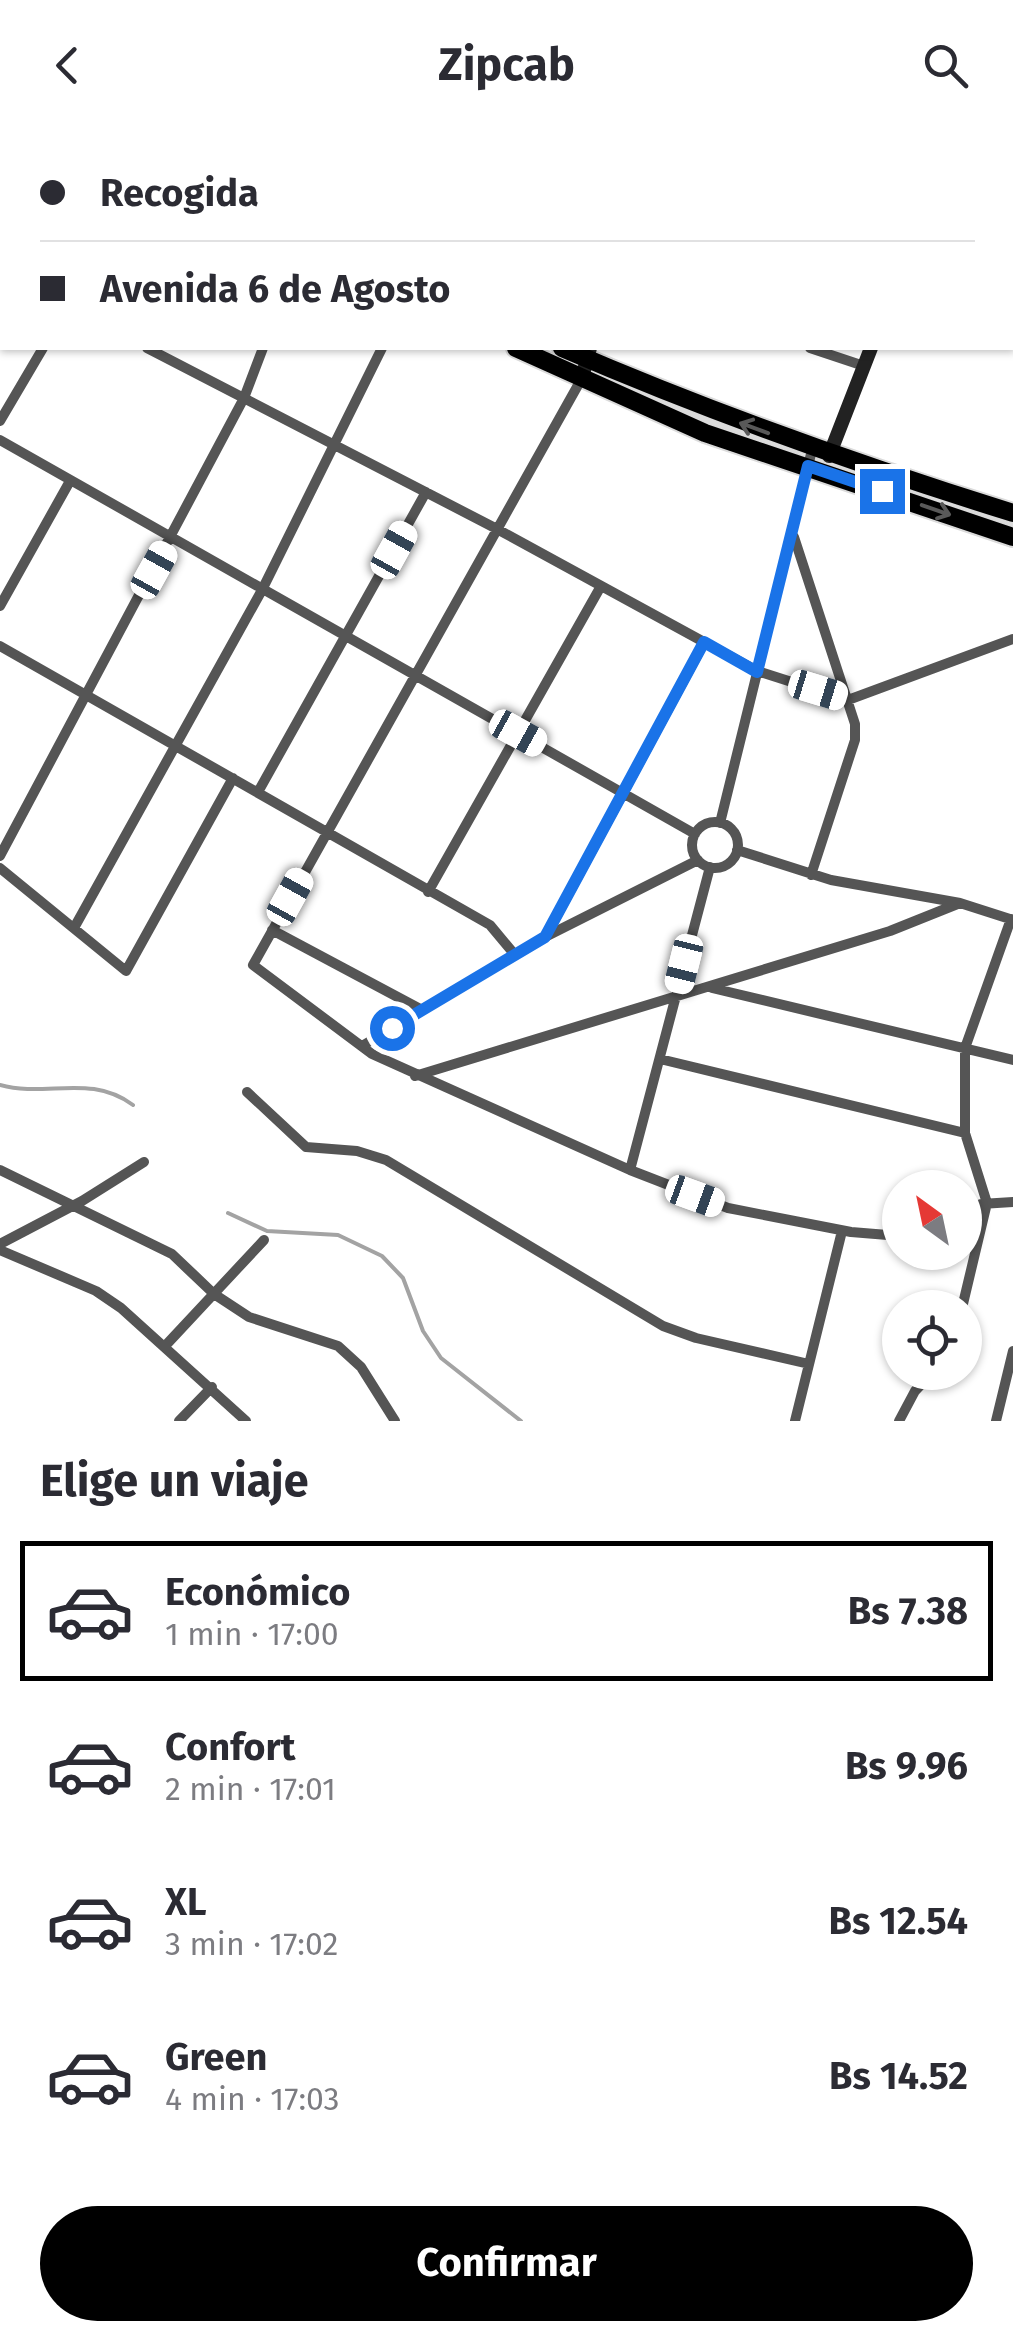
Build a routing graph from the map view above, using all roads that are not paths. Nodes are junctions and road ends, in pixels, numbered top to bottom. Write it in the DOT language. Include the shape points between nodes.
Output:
graph roads {
  1 [pos="42,350"];
  2 [pos="150,350"];
  3 [pos="262,350"];
  4 [pos="381,350"];
  5 [pos="520,350"];
  6 [pos="816,350"];
  7 [pos="870,350"];
  8 [pos="589,353"];
  9 [pos="864,366"];
  10 [pos="582,378"];
  11 [pos="244,398"];
  12 [pos="0,421"];
  13 [pos="0,440"];
  14 [pos="332,443"];
  15 [pos="816,457"];
  16 [pos="70,481"];
  17 [pos="426,492"];
  18 [pos="1013,513"];
  19 [pos="497,528"];
  20 [pos="792,534"];
  21 [pos="1013,538"];
  22 [pos="171,539"];
  23 [pos="600,586"];
  24 [pos="262,590"];
  25 [pos="0,606"];
  26 [pos="346,637"];
  27 [pos="1013,638"];
  28 [pos="704,642"];
  29 [pos="0,646"];
  30 [pos="757,672"];
  31 [pos="414,676"];
  32 [pos="85,694"];
  33 [pos="848,700"];
  34 [pos="518,733"];
  35 [pos="174,744"];
  36 [pos="234,778"];
  37 [pos="258,792"];
  38 [pos="626,794"];
  39 [pos="720,822"];
  40 [pos="327,831"];
  41 [pos="695,834"];
  42 [pos="737,850"];
  43 [pos="0,856"];
  44 [pos="698,860"];
  45 [pos="0,868"];
  46 [pos="710,868"];
  47 [pos="811,874"];
  48 [pos="428,892"];
  49 [pos="960,904"];
  50 [pos="1012,919"];
  51 [pos="74,928"];
  52 [pos="272,930"];
  53 [pos="545,937"];
  54 [pos="514,955"];
  55 [pos="710,988"];
  56 [pos="676,996"];
  57 [pos="422,1010"];
  58 [pos="362,1046"];
  59 [pos="965,1048"];
  60 [pos="660,1059"];
  61 [pos="1013,1060"];
  62 [pos="415,1076"];
  63 [pos="248,1092"];
  64 [pos="965,1134"];
  65 [pos="144,1162"];
  66 [pos="0,1170"];
  67 [pos="630,1170"];
  68 [pos="1013,1202"];
  69 [pos="988,1203"];
  70 [pos="76,1204"];
  71 [pos="982,1205"];
  72 [pos="842,1231"];
  73 [pos="882,1234"];
  74 [pos="264,1240"];
  75 [pos="0,1247"];
  76 [pos="966,1290"];
  77 [pos="214,1294"];
  78 [pos="166,1345"];
  79 [pos="1013,1351"];
  80 [pos="809,1364"];
  81 [pos="212,1386"];
  82 [pos="916,1390"];
  83 [pos="179,1421"];
  84 [pos="246,1421"];
  85 [pos="395,1421"];
  86 [pos="795,1421"];
  87 [pos="899,1421"];
  88 [pos="996,1421"];
  1 -- 12 [label="street"];
  2 -- 11 [label="street"];
  3 -- 11 [label="street"];
  4 -- 14 [label="street"];
  5 -- 10 [label="highway"];
  6 -- 9 [label="street"];
  7 -- 9 [label="street"];
  8 -- 10 [label="street"];
  15 -- 8 [label="highway, one-way"];
  9 -- 15 [label="street"];
  10 -- 15 [label="highway" via="706,433"];
  10 -- 19 [label="street"];
  11 -- 14 [label="street"];
  11 -- 22 [label="street"];
  13 -- 16 [label="street"];
  14 -- 17 [label="street"];
  14 -- 24 [label="street"];
  15 -- 18 [label="highway"];
  15 -- 20 [label="street"];
  15 -- 21 [label="highway, one-way"];
  16 -- 22 [label="street"];
  16 -- 25 [label="street"];
  17 -- 19 [label="street"];
  17 -- 26 [label="street"];
  19 -- 23 [label="street"];
  19 -- 31 [label="street"];
  20 -- 30 [label="street"];
  20 -- 33 [label="street"];
  22 -- 24 [label="street"];
  22 -- 32 [label="street"];
  23 -- 28 [label="street"];
  23 -- 34 [label="street"];
  24 -- 26 [label="street"];
  24 -- 35 [label="street"];
  26 -- 31 [label="street"];
  26 -- 37 [label="street"];
  27 -- 33 [label="street"];
  28 -- 30 [label="street"];
  28 -- 38 [label="street"];
  29 -- 32 [label="street"];
  30 -- 33 [label="street"];
  30 -- 39 [label="street"];
  31 -- 34 [label="street"];
  31 -- 40 [label="street"];
  32 -- 35 [label="street"];
  32 -- 43 [label="street"];
  33 -- 47 [label="street" via="855,740"];
  34 -- 38 [label="street"];
  34 -- 48 [label="street"];
  35 -- 36 [label="street"];
  35 -- 51 [label="street"];
  36 -- 37 [label="street"];
  36 -- 51 [label="street" via="126,971"];
  37 -- 40 [label="street"];
  38 -- 41 [label="street"];
  38 -- 53 [label="street"];
  39 -- 41 [label="street"];
  39 -- 42 [label="street" via="732,830"];
  40 -- 48 [label="street"];
  40 -- 52 [label="street"];
  41 -- 44 [label="street"];
  42 -- 46 [label="street" via="730,862"];
  42 -- 47 [label="street"];
  44 -- 46 [label="street"];
  44 -- 53 [label="street"];
  45 -- 51 [label="street"];
  46 -- 56 [label="street"];
  47 -- 49 [label="street"];
  48 -- 54 [label="street" via="490,925"];
  49 -- 50 [label="street"];
  49 -- 55 [label="street"];
  50 -- 59 [label="street"];
  52 -- 57 [label="street"];
  52 -- 58 [label="street" via="252,965"];
  53 -- 54 [label="street"];
  54 -- 57 [label="street"];
  55 -- 56 [label="street"];
  55 -- 59 [label="street"];
  56 -- 60 [label="street"];
  56 -- 62 [label="street"];
  57 -- 58 [label="street"];
  58 -- 62 [label="street"];
  59 -- 61 [label="street"];
  59 -- 64 [label="street"];
  60 -- 64 [label="street"];
  60 -- 67 [label="street"];
  62 -- 67 [label="street"];
  63 -- 80 [label="street" via="306,1147 386,1160 664,1326"];
  64 -- 69 [label="street"];
  65 -- 70 [label="street"];
  66 -- 70 [label="street"];
  67 -- 72 [label="street" via="728,1208"];
  68 -- 69 [label="street"];
  69 -- 71 [label="street"];
  69 -- 76 [label="street"];
  70 -- 75 [label="street"];
  70 -- 77 [label="street" via="172,1254"];
  72 -- 73 [label="street"];
  72 -- 80 [label="street"];
  74 -- 77 [label="street"];
  75 -- 78 [label="street" via="96,1291"];
  77 -- 78 [label="street"];
  77 -- 85 [label="street" via="249,1317 338,1346 362,1366"];
  78 -- 81 [label="street"];
  79 -- 88 [label="street"];
  80 -- 86 [label="street"];
  81 -- 83 [label="street"];
  81 -- 84 [label="street"];
  82 -- 87 [label="street"];
}
